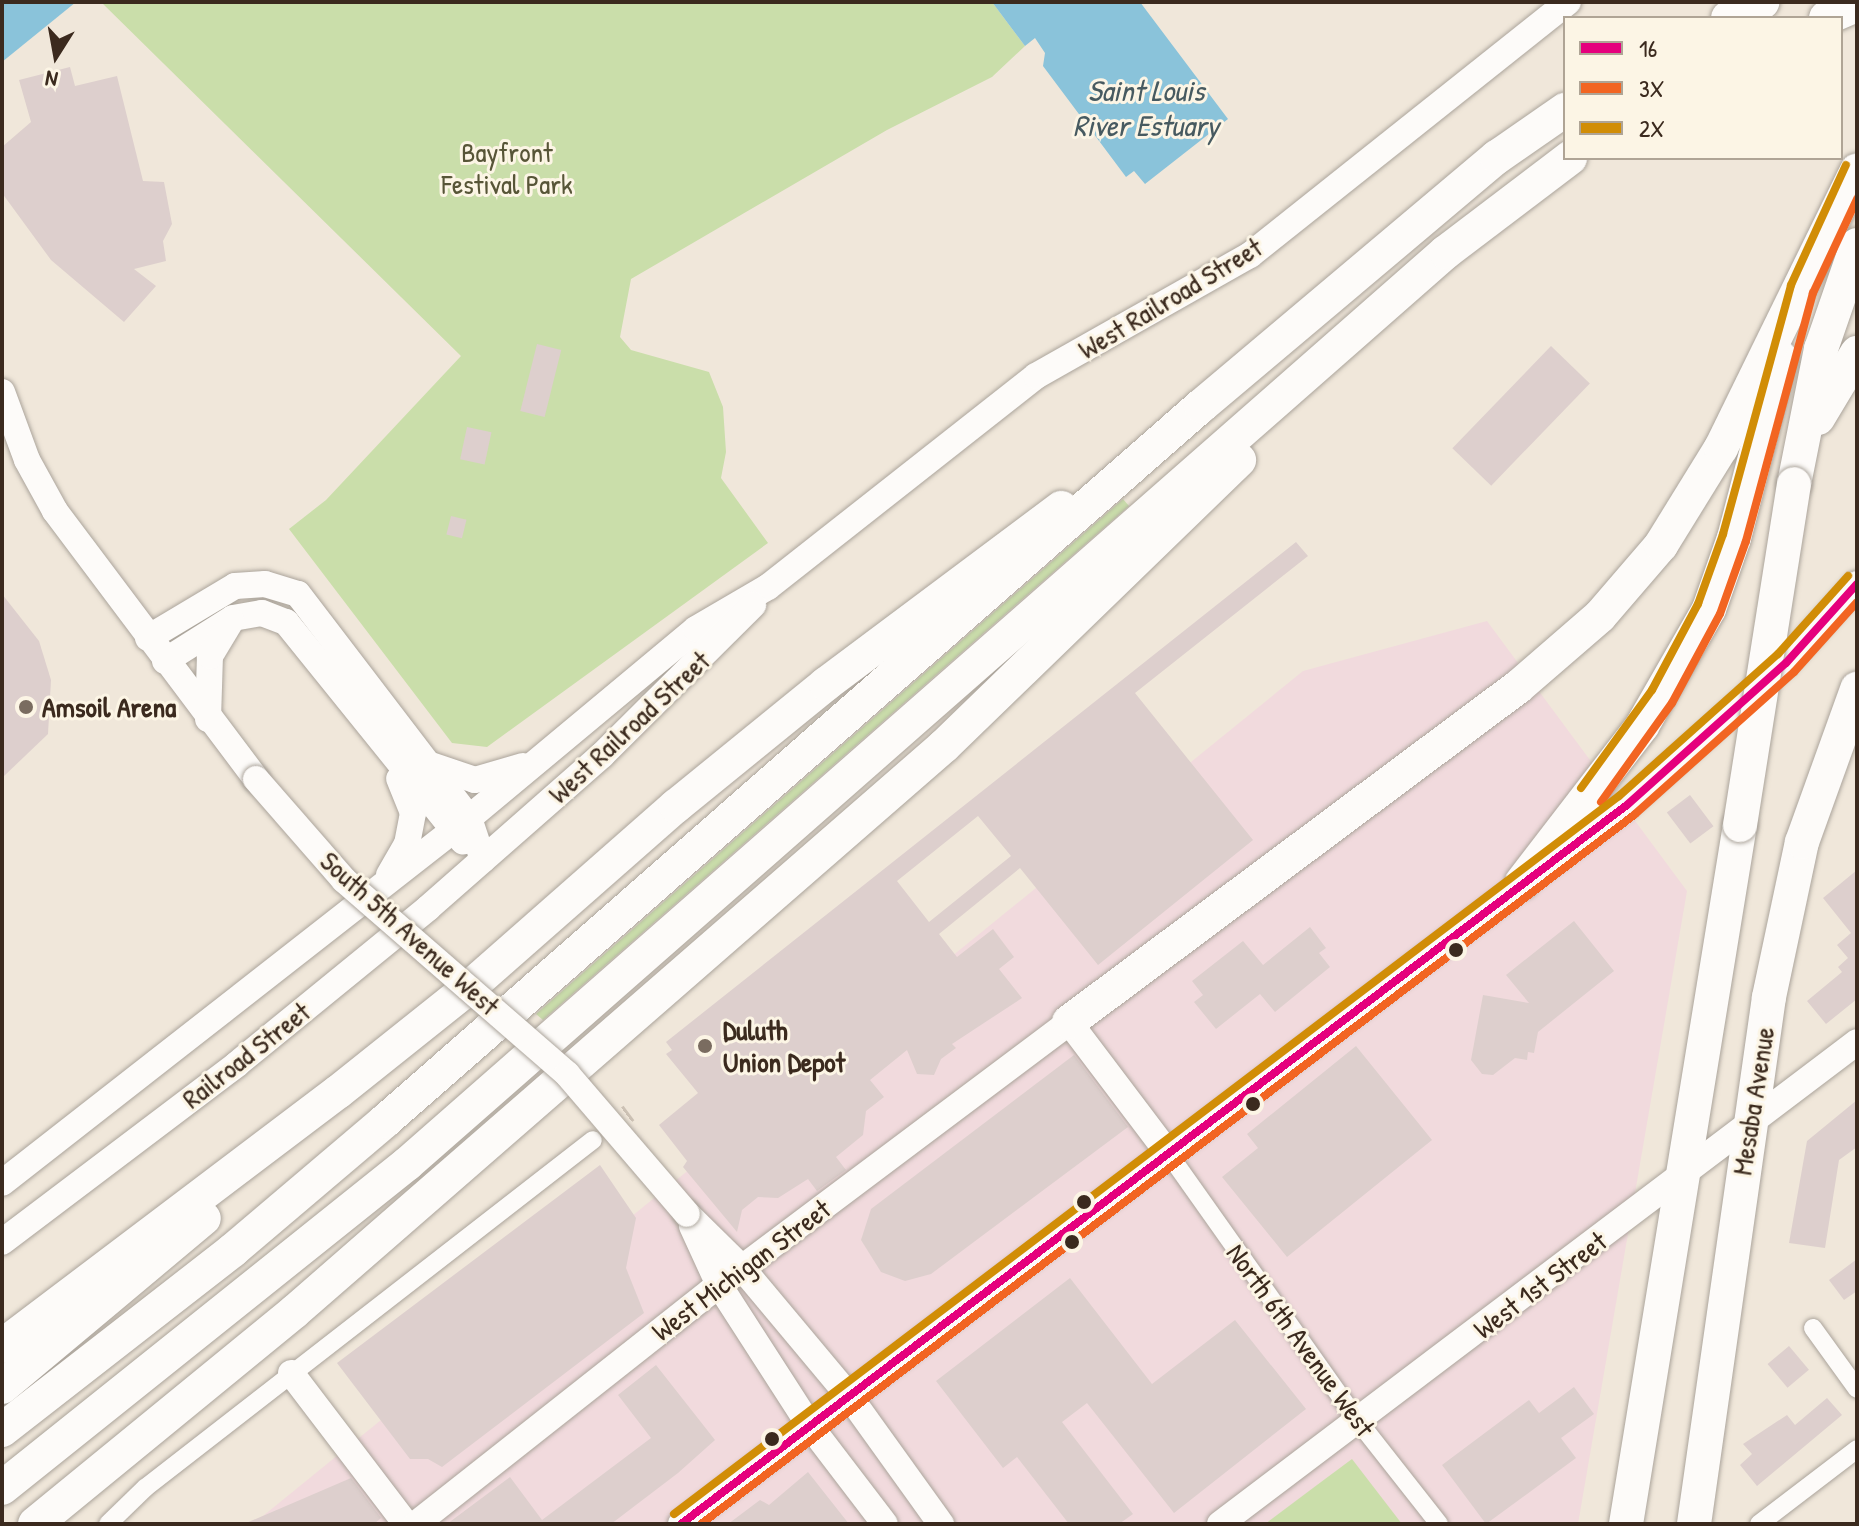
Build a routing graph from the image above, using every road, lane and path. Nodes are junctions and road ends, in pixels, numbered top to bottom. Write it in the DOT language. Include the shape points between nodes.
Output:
graph roads {
  1 [pos="1568,2"];
  2 [pos="1762,2"];
  3 [pos="1857,5"];
  4 [pos="1732,16"];
  5 [pos="1831,16"];
  6 [pos="1563,111"];
  7 [pos="1567,160"];
  8 [pos="1857,170"];
  9 [pos="1857,245"];
  10 [pos="1802,289"];
  11 [pos="1357,330"];
  12 [pos="1857,353"];
  13 [pos="2,392"];
  14 [pos="1167,436"];
  15 [pos="1796,474"];
  16 [pos="1857,584"];
  17 [pos="768,587"];
  18 [pos="233,618"];
  19 [pos="148,638"];
  20 [pos="165,661"];
  21 [pos="1857,689"];
  22 [pos="208,720"];
  23 [pos="373,735"];
  24 [pos="540,757"];
  25 [pos="430,765"];
  26 [pos="461,824"];
  27 [pos="483,860"];
  28 [pos="1522,882"];
  29 [pos="384,885"];
  30 [pos="471,986"];
  31 [pos="1069,1022"];
  32 [pos="1857,1042"];
  33 [pos="567,1074"];
  34 [pos="1748,1126"];
  35 [pos="593,1140"];
  36 [pos="1168,1153"];
  37 [pos="1685,1174"];
  38 [pos="2,1183"];
  39 [pos="204,1205"];
  40 [pos="687,1214"];
  41 [pos="2,1242"];
  42 [pos="742,1268"];
  43 [pos="719,1285"];
  44 [pos="1813,1328"];
  45 [pos="2,1346"];
  46 [pos="291,1373"];
  47 [pos="2,1387"];
  48 [pos="1857,1389"];
  49 [pos="849,1396"];
  50 [pos="1358,1421"];
  51 [pos="810,1426"];
  52 [pos="2,1430"];
  53 [pos="1857,1449"];
  54 [pos="2,1488"];
  55 [pos="35,1524"];
  56 [pos="108,1524"];
  57 [pos="406,1524"];
  58 [pos="416,1524"];
  59 [pos="681,1524"];
  60 [pos="885,1524"];
  61 [pos="941,1524"];
  62 [pos="1220,1524"];
  63 [pos="1439,1524"];
  64 [pos="1626,1524"];
  65 [pos="1694,1524"];
  66 [pos="1759,1524"];
  1 -- 17 [label="street, West Railroad Street" via="1250,255 1036,376"];
  2 -- 4 [label="highway"];
  3 -- 5 [label="highway"];
  6 -- 14 [label="highway" via="1497,157"];
  7 -- 11 [label="highway" via="1477,227"];
  8 -- 10 [label="highway"];
  9 -- 15 [label="highway" via="1821,349"];
  10 -- 28 [label="highway" via="1734,538 1709,609 1642,726"];
  10 -- 31 [label="highway" via="1689,504 1600,616 1518,687"];
  11 -- 33 [label="highway" via="1289,411 944,746"];
  11 -- 54 [label="highway" via="294,1258"];
  12 -- 15 [label="highway" via="1823,405"];
  13 -- 19 [label="street, South 5th Avenue West" via="48,499"];
  14 -- 30 [label="highway" via="976,567 826,684 676,806"];
  14 -- 52 [label="highway" via="233,1250"];
  15 -- 37 [label="highway, bridge"];
  16 -- 28 [label="street" via="1786,663 1690,751"];
  17 -- 24 [label="street, West Railroad Street" via="696,629"];
  17 -- 27 [label="street, West Railroad Street" via="704,658"];
  18 -- 20 [label="street"];
  18 -- 22 [label="street" via="210,656"];
  18 -- 23 [label="street" via="262,613 286,622"];
  19 -- 20 [label="street, South 5th Avenue West"];
  19 -- 25 [label="street" via="217,592 250,583 283,587 312,607"];
  20 -- 22 [label="street, South 5th Avenue West"];
  21 -- 34 [label="highway, Mesaba Avenue" via="1802,842"];
  22 -- 30 [label="street, South 5th Avenue West, bridge" via="344,880"];
  23 -- 26 [label="street"];
  23 -- 29 [label="street" via="405,787 413,813 407,844"];
  24 -- 25 [label="street" via="501,776 475,780"];
  24 -- 26 [label="street, West Railroad Street"];
  25 -- 26 [label="street"];
  26 -- 27 [label="street"];
  26 -- 29 [label="street, Railroad Street"];
  27 -- 41 [label="street, Railroad Street" via="237,1064"];
  28 -- 36 [label="street"];
  29 -- 38 [label="street, Railroad Street"];
  30 -- 33 [label="street, South 5th Avenue West, bridge"];
  30 -- 39 [label="highway"];
  31 -- 36 [label="street"];
  31 -- 42 [label="street, West Michigan Street"];
  32 -- 34 [label="street, West 1st Street"];
  33 -- 40 [label="street, South 5th Avenue West, bridge"];
  33 -- 55 [label="highway" via="294,1312"];
  34 -- 37 [label="street, West 1st Street"];
  34 -- 65 [label="highway, Mesaba Avenue"];
  35 -- 46 [label="street"];
  36 -- 49 [label="street"];
  36 -- 50 [label="street, North 6th Avenue West"];
  37 -- 50 [label="street, West 1st Street"];
  37 -- 64 [label="highway"];
  39 -- 45 [label="highway"];
  39 -- 47 [label="highway"];
  40 -- 42 [label="street, South 5th Avenue West"];
  40 -- 43 [label="street, South 5th Avenue West"];
  42 -- 43 [label="street, West Michigan Street"];
  42 -- 49 [label="street, South 5th Avenue West"];
  43 -- 51 [label="street, South 5th Avenue West"];
  43 -- 58 [label="street, West Michigan Street"];
  44 -- 48 [label="street"];
  46 -- 56 [label="street" via="145,1488"];
  46 -- 57 [label="street"];
  49 -- 51 [label="street"];
  49 -- 61 [label="street, South 5th Avenue West"];
  50 -- 62 [label="street, West 1st Street"];
  50 -- 63 [label="street, North 6th Avenue West"];
  51 -- 59 [label="street"];
  51 -- 60 [label="street, South 5th Avenue West"];
  53 -- 66 [label="street"];
}
